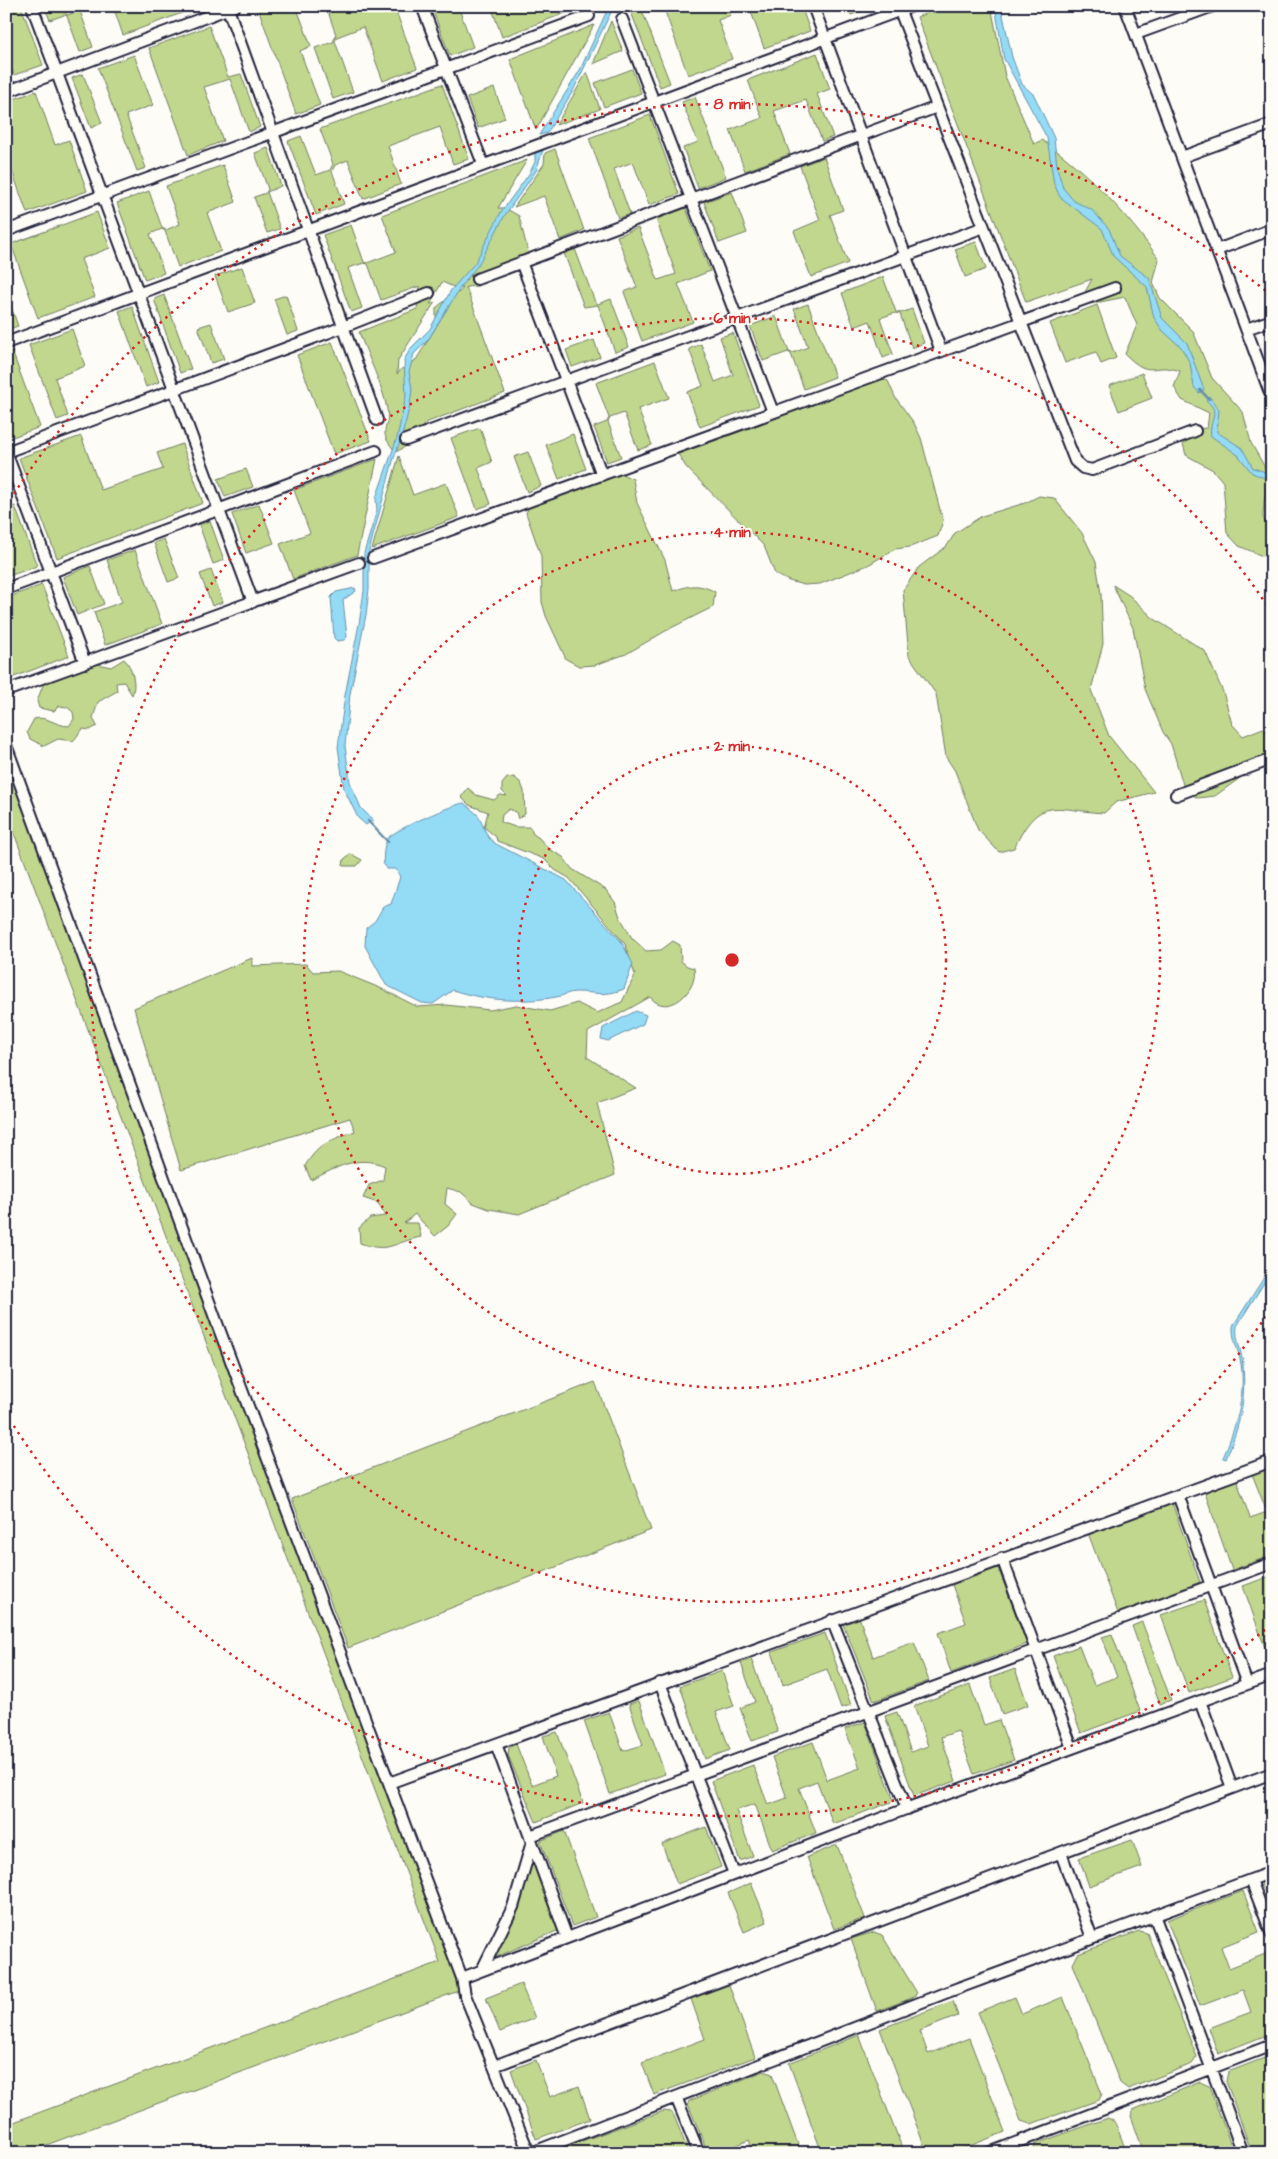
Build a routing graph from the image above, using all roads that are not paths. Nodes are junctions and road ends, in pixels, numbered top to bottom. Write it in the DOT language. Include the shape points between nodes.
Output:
graph roads {
  1 [pos="32,6"];
  2 [pos="422,6"];
  3 [pos="813,6"];
  4 [pos="912,6"];
  5 [pos="1125,6"];
  6 [pos="1213,6"];
  7 [pos="230,7"];
  8 [pos="900,11"];
  9 [pos="589,16"];
  10 [pos="622,19"];
  11 [pos="1136,34"];
  12 [pos="825,38"];
  13 [pos="446,68"];
  14 [pos="57,73"];
  15 [pos="6,92"];
  16 [pos="654,102"];
  17 [pos="937,106"];
  18 [pos="1272,124"];
  19 [pos="272,132"];
  20 [pos="861,135"];
  21 [pos="1182,157"];
  22 [pos="484,164"];
  23 [pos="102,196"];
  24 [pos="691,199"];
  25 [pos="984,226"];
  26 [pos="308,230"];
  27 [pos="1272,230"];
  28 [pos="6,231"];
  29 [pos="1216,250"];
  30 [pos="906,255"];
  31 [pos="521,262"];
  32 [pos="478,278"];
  33 [pos="1115,288"];
  34 [pos="138,293"];
  35 [pos="429,293"];
  36 [pos="736,318"];
  37 [pos="1272,320"];
  38 [pos="1021,322"];
  39 [pos="343,328"];
  40 [pos="1246,329"];
  41 [pos="6,343"];
  42 [pos="941,351"];
  43 [pos="566,381"];
  44 [pos="174,390"];
  45 [pos="1272,398"];
  46 [pos="773,412"];
  47 [pos="377,420"];
  48 [pos="1195,431"];
  49 [pos="406,440"];
  50 [pos="376,451"];
  51 [pos="602,475"];
  52 [pos="219,509"];
  53 [pos="373,558"];
  54 [pos="359,563"];
  55 [pos="51,572"];
  56 [pos="6,589"];
  57 [pos="253,602"];
  58 [pos="85,663"];
  59 [pos="6,691"];
  60 [pos="6,745"];
  61 [pos="1272,759"];
  62 [pos="1176,795"];
  63 [pos="1272,1461"];
  64 [pos="1178,1495"];
  65 [pos="1002,1558"];
  66 [pos="1272,1563"];
  67 [pos="1211,1585"];
  68 [pos="832,1620"];
  69 [pos="1036,1650"];
  70 [pos="1272,1675"];
  71 [pos="660,1683"];
  72 [pos="1247,1684"];
  73 [pos="1200,1701"];
  74 [pos="869,1711"];
  75 [pos="496,1744"];
  76 [pos="1072,1748"];
  77 [pos="1272,1773"];
  78 [pos="695,1775"];
  79 [pos="390,1783"];
  80 [pos="1232,1788"];
  81 [pos="907,1808"];
  82 [pos="531,1839"];
  83 [pos="1061,1853"];
  84 [pos="1272,1872"];
  85 [pos="734,1874"];
  86 [pos="1250,1880"];
  87 [pos="1154,1915"];
  88 [pos="1272,1935"];
  89 [pos="567,1938"];
  90 [pos="1092,1938"];
  91 [pos="482,1970"];
  92 [pos="462,1978"];
  93 [pos="1272,2046"];
  94 [pos="494,2066"];
  95 [pos="1212,2068"];
  96 [pos="676,2097"];
  97 [pos="530,2153"];
  98 [pos="699,2153"];
  99 [pos="989,2153"];
  100 [pos="1244,2153"];
  1 -- 14 [label="street"];
  2 -- 13 [label="street"];
  3 -- 12 [label="street"];
  4 -- 8 [label="street"];
  5 -- 11 [label="street"];
  6 -- 11 [label="street"];
  7 -- 14 [label="street"];
  7 -- 19 [label="street"];
  8 -- 12 [label="street"];
  8 -- 17 [label="street"];
  9 -- 13 [label="street"];
  10 -- 16 [label="street"];
  11 -- 21 [label="street"];
  12 -- 16 [label="street"];
  12 -- 20 [label="street"];
  13 -- 19 [label="street"];
  13 -- 22 [label="street"];
  14 -- 15 [label="street"];
  14 -- 23 [label="street"];
  16 -- 22 [label="street"];
  16 -- 24 [label="street"];
  17 -- 20 [label="street"];
  17 -- 25 [label="street"];
  18 -- 21 [label="street"];
  19 -- 23 [label="street"];
  19 -- 26 [label="street"];
  20 -- 24 [label="street"];
  20 -- 30 [label="street"];
  21 -- 29 [label="street"];
  22 -- 26 [label="street"];
  23 -- 28 [label="street"];
  23 -- 34 [label="street"];
  24 -- 31 [label="street"];
  24 -- 36 [label="street"];
  25 -- 30 [label="street"];
  25 -- 38 [label="street"];
  26 -- 34 [label="street"];
  26 -- 39 [label="street"];
  27 -- 29 [label="street"];
  29 -- 40 [label="street"];
  30 -- 36 [label="street"];
  30 -- 42 [label="street"];
  31 -- 32 [label="street"];
  31 -- 43 [label="street"];
  33 -- 38 [label="street"];
  34 -- 41 [label="street"];
  34 -- 44 [label="street"];
  35 -- 39 [label="street"];
  36 -- 43 [label="street"];
  36 -- 46 [label="street"];
  37 -- 40 [label="street"];
  38 -- 42 [label="street"];
  38 -- 48 [label="street" via="1075,462 1082,468 1092,470"];
  39 -- 44 [label="street"];
  39 -- 47 [label="street"];
  40 -- 45 [label="street"];
  42 -- 46 [label="street"];
  43 -- 49 [label="street"];
  43 -- 51 [label="street"];
  44 -- 52 [label="street"];
  44 -- 55 [label="street" via="6,452"];
  46 -- 51 [label="street"];
  50 -- 52 [label="street"];
  51 -- 53 [label="street"];
  52 -- 55 [label="street"];
  52 -- 57 [label="street"];
  54 -- 57 [label="street"];
  55 -- 56 [label="street"];
  55 -- 58 [label="street"];
  57 -- 58 [label="street"];
  58 -- 59 [label="street"];
  60 -- 79 [label="street" via="218,1326"];
  61 -- 62 [label="street"];
  63 -- 64 [label="street"];
  64 -- 65 [label="street"];
  64 -- 67 [label="street"];
  65 -- 68 [label="street"];
  65 -- 69 [label="street"];
  66 -- 67 [label="street"];
  67 -- 69 [label="street"];
  67 -- 72 [label="street"];
  68 -- 71 [label="street"];
  68 -- 74 [label="street"];
  69 -- 74 [label="street"];
  69 -- 76 [label="street"];
  70 -- 72 [label="street"];
  71 -- 75 [label="street"];
  71 -- 78 [label="street"];
  72 -- 73 [label="street"];
  73 -- 76 [label="street"];
  73 -- 80 [label="street"];
  74 -- 78 [label="street"];
  74 -- 81 [label="street"];
  75 -- 79 [label="street"];
  75 -- 82 [label="street"];
  76 -- 81 [label="street"];
  77 -- 80 [label="street"];
  78 -- 82 [label="street"];
  78 -- 85 [label="street"];
  79 -- 92 [label="street"];
  80 -- 83 [label="street"];
  81 -- 85 [label="street"];
  82 -- 89 [label="street"];
  82 -- 91 [label="street" via="513,1907"];
  83 -- 90 [label="street"];
  83 -- 94 [label="street"];
  84 -- 86 [label="street"];
  85 -- 89 [label="street"];
  86 -- 87 [label="street"];
  86 -- 88 [label="street"];
  87 -- 90 [label="street"];
  87 -- 95 [label="street"];
  89 -- 91 [label="street"];
  90 -- 96 [label="street"];
  91 -- 92 [label="street"];
  92 -- 94 [label="street" via="465,1995"];
  93 -- 95 [label="street"];
  94 -- 97 [label="street"];
  95 -- 99 [label="street"];
  95 -- 100 [label="street"];
  96 -- 97 [label="street"];
  96 -- 98 [label="street"];
}
